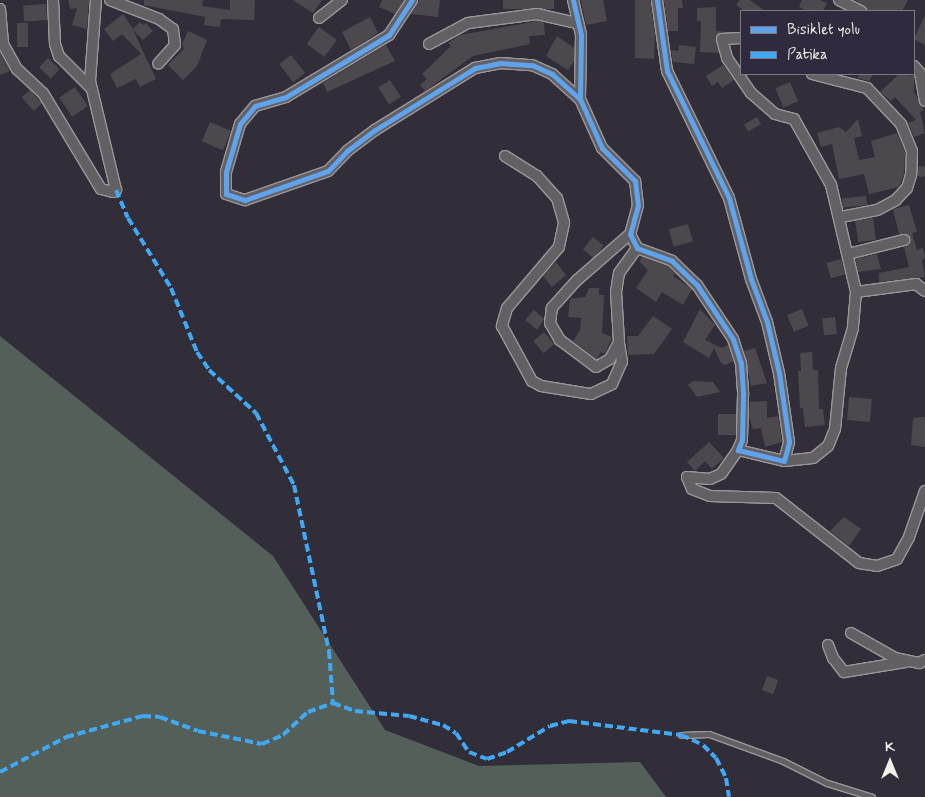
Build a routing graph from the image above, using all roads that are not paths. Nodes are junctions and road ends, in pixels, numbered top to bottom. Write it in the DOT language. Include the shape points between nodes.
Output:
graph roads {
  1 [pos="53,0"];
  2 [pos="97,0"];
  3 [pos="110,0"];
  4 [pos="342,0"];
  5 [pos="412,0"];
  6 [pos="573,0"];
  7 [pos="656,0"];
  8 [pos="839,0"];
  9 [pos="0,9"];
  10 [pos="859,10"];
  11 [pos="319,18"];
  12 [pos="577,23"];
  13 [pos="740,38"];
  14 [pos="429,44"];
  15 [pos="158,64"];
  16 [pos="915,67"];
  17 [pos="816,75"];
  18 [pos="91,88"];
  19 [pos="580,99"];
  20 [pos="925,101"];
  21 [pos="505,156"];
  22 [pos="840,217"];
  23 [pos="630,234"];
  24 [pos="904,240"];
  25 [pos="636,248"];
  26 [pos="848,254"];
  27 [pos="925,291"];
  28 [pos="856,292"];
  29 [pos="619,342"];
  30 [pos="738,450"];
  31 [pos="784,461"];
  32 [pos="925,491"];
  33 [pos="851,633"];
  34 [pos="828,645"];
  35 [pos="925,660"];
  36 [pos="905,662"];
  37 [pos="681,735"];
  38 [pos="872,797"];
  1 -- 18 [label="street" via="55,44 59,56"];
  2 -- 18 [label="street" via="90,57"];
  3 -- 15 [label="street" via="159,19 173,29 175,45"];
  4 -- 11 [label="street"];
  5 -- 19 [label="street" via="389,35 286,97 255,106 240,124 226,172 226,194 245,200 328,171 347,151 375,130 475,68 500,62 532,65 552,74"];
  6 -- 12 [label="street"];
  7 -- 31 [label="street" via="666,71 729,198 751,279 767,322 780,373 789,442"];
  8 -- 10 [label="street"];
  9 -- 18 [label="street" via="3,44 17,69 43,93 101,189 112,192 116,190"];
  12 -- 14 [label="street" via="537,14 468,23"];
  12 -- 19 [label="street" via="581,35"];
  13 -- 22 [label="street" via="722,39 727,58 751,93 776,114 794,119 831,185"];
  16 -- 20 [label="street" via="920,73"];
  17 -- 22 [label="street" via="867,88 902,124 912,151 911,175 896,200 877,210"];
  19 -- 23 [label="street" via="602,148 635,181 638,205"];
  21 -- 29 [label="street" via="537,176 557,198 564,223 559,246 507,308 502,326 532,381 541,386 591,394 612,384 622,362"];
  22 -- 26 [label="street"];
  23 -- 25 [label="street"];
  23 -- 29 [label="street" via="576,280 552,308 550,323 560,340 596,367 610,359"];
  24 -- 26 [label="street"];
  25 -- 29 [label="street" via="619,273 617,283"];
  25 -- 30 [label="street" via="672,261 697,285 733,339 741,364 742,440"];
  26 -- 28 [label="street"];
  27 -- 28 [label="street" via="916,284"];
  28 -- 31 [label="street" via="853,328 841,368 835,429 828,446 813,458"];
  30 -- 31 [label="street"];
  30 -- 32 [label="street" via="721,474 710,480 688,477 692,489 710,496 776,498 859,563 876,566 897,559 909,537"];
  33 -- 36 [label="street"];
  34 -- 36 [label="street" via="844,672"];
  35 -- 36 [label="street"];
  37 -- 38 [label="lane" via="709,734 783,761 827,784"];
}
